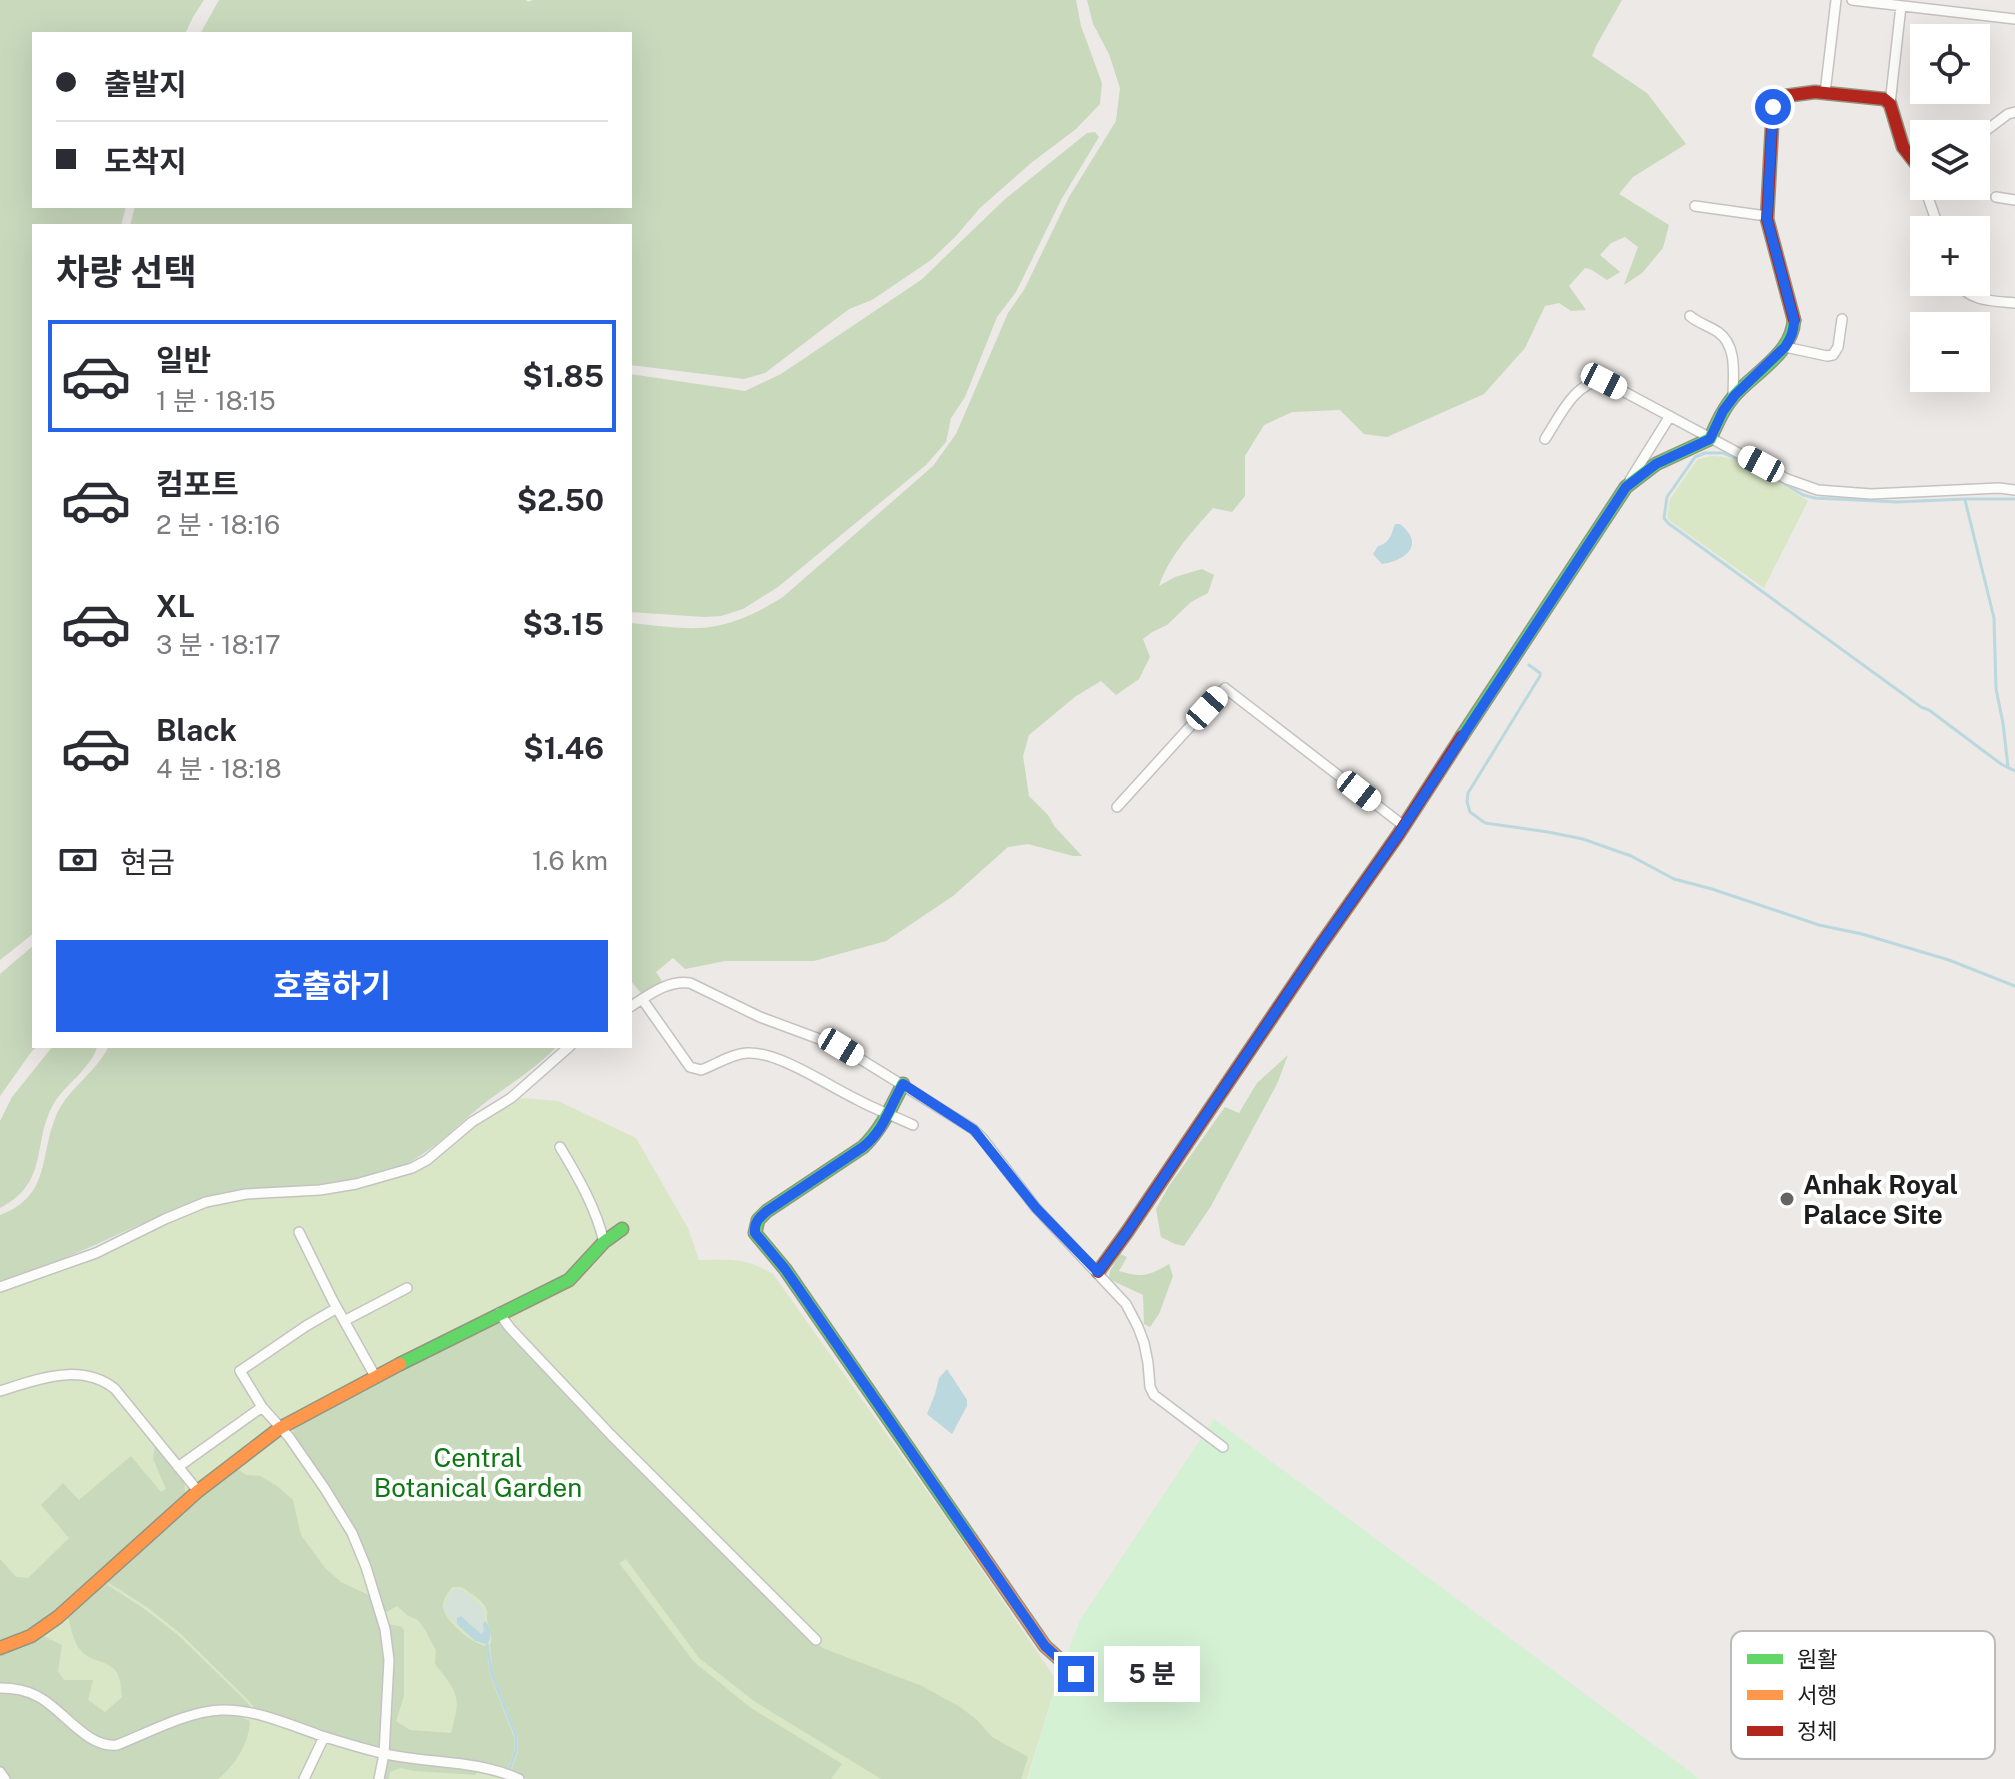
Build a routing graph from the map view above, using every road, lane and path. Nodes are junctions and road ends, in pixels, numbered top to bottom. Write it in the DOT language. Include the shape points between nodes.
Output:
graph roads {
  1 [pos="1836,0"];
  2 [pos="1852,0"];
  3 [pos="1901,6"];
  4 [pos="2015,19"];
  5 [pos="1825,93"];
  6 [pos="1890,104"];
  7 [pos="2015,112"];
  8 [pos="1990,128"];
  9 [pos="1910,154"];
  10 [pos="1996,197"];
  11 [pos="2015,200"];
  12 [pos="1695,206"];
  13 [pos="1766,215"];
  14 [pos="1972,296"];
  15 [pos="2015,303"];
  16 [pos="1690,316"];
  17 [pos="1842,319"];
  18 [pos="1785,347"];
  19 [pos="1733,398"];
  20 [pos="1670,416"];
  21 [pos="1545,439"];
  22 [pos="1710,439"];
  23 [pos="1626,487"];
  24 [pos="2015,490"];
  25 [pos="1117,807"];
  26 [pos="1404,826"];
  27 [pos="642,999"];
  28 [pos="632,1006"];
  29 [pos="568,1048"];
  30 [pos="903,1084"];
  31 [pos="888,1113"];
  32 [pos="913,1125"];
  33 [pos="560,1147"];
  34 [pos="622,1229"];
  35 [pos="299,1232"];
  36 [pos="604,1242"];
  37 [pos="1098,1272"];
  38 [pos="0,1287"];
  39 [pos="407,1288"];
  40 [pos="337,1308"];
  41 [pos="499,1313"];
  42 [pos="344,1321"];
  43 [pos="375,1376"];
  44 [pos="0,1391"];
  45 [pos="262,1407"];
  46 [pos="280,1428"];
  47 [pos="1223,1447"];
  48 [pos="178,1467"];
  49 [pos="198,1491"];
  50 [pos="816,1640"];
  51 [pos="0,1648"];
  52 [pos="1076,1674"];
  53 [pos="0,1688"];
  54 [pos="324,1737"];
  55 [pos="384,1754"];
  56 [pos="0,1772"];
  57 [pos="5,1779"];
  58 [pos="304,1779"];
  59 [pos="379,1779"];
  60 [pos="519,1779"];
  1 -- 5 [label="street"];
  2 -- 3 [label="street"];
  3 -- 4 [label="street"];
  3 -- 6 [label="street"];
  5 -- 6 [label="street" via="1879,98"];
  5 -- 13 [label="street" via="1790,92 1774,101"];
  6 -- 9 [label="street"];
  7 -- 8 [label="street"];
  10 -- 11 [label="street"];
  12 -- 13 [label="street"];
  13 -- 18 [label="street" via="1794,320"];
  14 -- 15 [label="street"];
  16 -- 19 [label="street" via="1727,339"];
  17 -- 18 [label="street" via="1833,355"];
  18 -- 19 [label="street"];
  19 -- 22 [label="street"];
  20 -- 21 [label="street" via="1594,380 1570,401"];
  20 -- 22 [label="street"];
  20 -- 23 [label="street"];
  22 -- 23 [label="street" via="1656,464"];
  22 -- 24 [label="street" via="1818,490"];
  23 -- 26 [label="street"];
  25 -- 26 [label="street" via="1225,688"];
  26 -- 37 [label="street"];
  27 -- 28 [label="street"];
  27 -- 30 [label="street" via="670,983 690,983 841,1047"];
  27 -- 31 [label="street" via="694,1070 737,1054 765,1054"];
  29 -- 38 [label="street" via="511,1098 412,1168 337,1187 225,1197 175,1214 96,1253"];
  30 -- 31 [label="street"];
  30 -- 37 [label="street" via="974,1130 1036,1208"];
  31 -- 32 [label="street"];
  31 -- 52 [label="street" via="881,1130 863,1147 758,1218 755,1233 1045,1646"];
  33 -- 36 [label="street"];
  34 -- 36 [label="street"];
  35 -- 40 [label="street"];
  36 -- 41 [label="street" via="569,1280"];
  37 -- 47 [label="street" via="1138,1327 1154,1395"];
  39 -- 42 [label="street"];
  40 -- 42 [label="street"];
  40 -- 45 [label="street" via="240,1371"];
  41 -- 43 [label="street"];
  41 -- 50 [label="street" via="611,1435"];
  42 -- 43 [label="street"];
  43 -- 46 [label="street"];
  44 -- 48 [label="street" via="79,1373 104,1380"];
  45 -- 46 [label="street"];
  45 -- 48 [label="street"];
  46 -- 49 [label="street"];
  46 -- 55 [label="street" via="325,1489 366,1567 389,1660"];
  48 -- 49 [label="street"];
  49 -- 51 [label="street" via="58,1617 31,1636"];
  53 -- 54 [label="street" via="36,1695 105,1746 218,1710 244,1711"];
  54 -- 55 [label="street"];
  54 -- 58 [label="street"];
  55 -- 59 [label="street"];
  55 -- 60 [label="street" via="485,1767"];
  56 -- 57 [label="street"];
}
